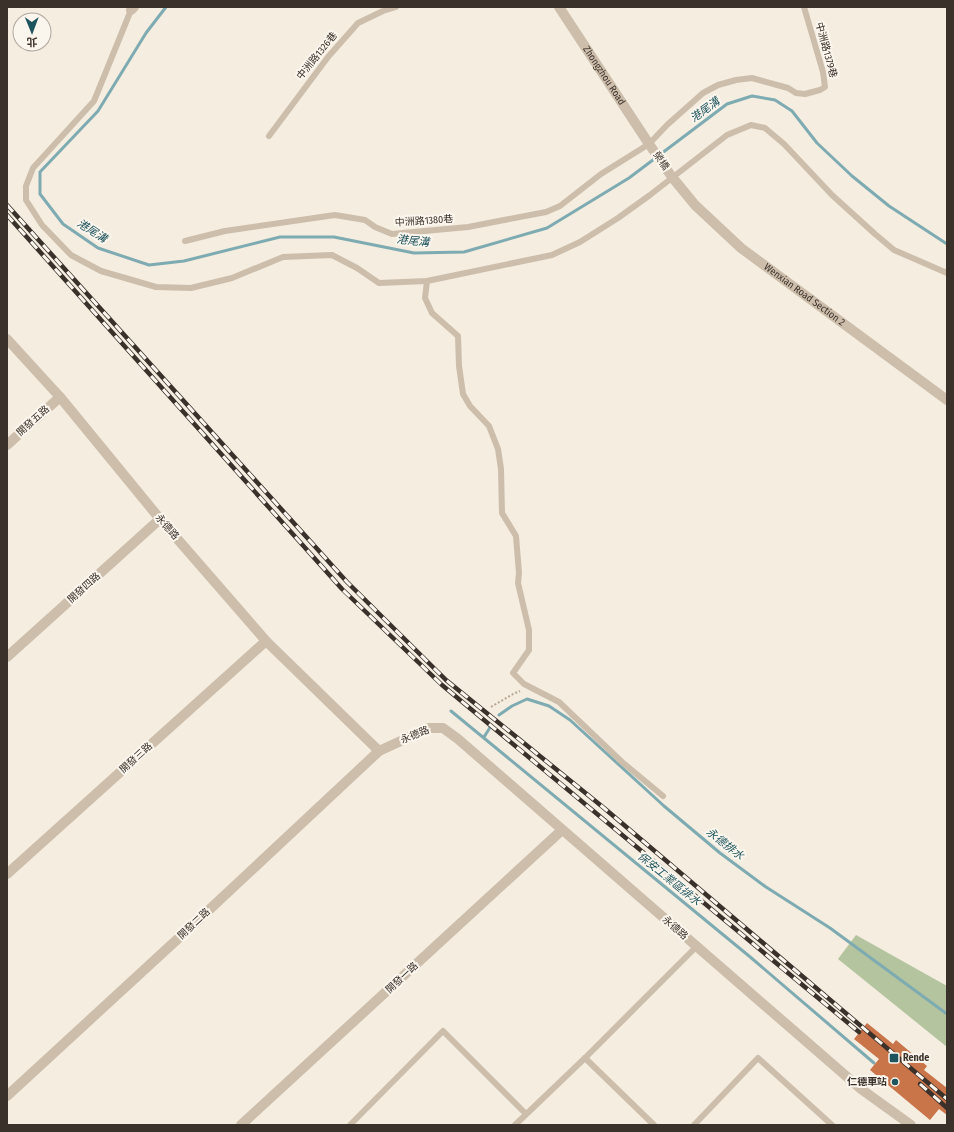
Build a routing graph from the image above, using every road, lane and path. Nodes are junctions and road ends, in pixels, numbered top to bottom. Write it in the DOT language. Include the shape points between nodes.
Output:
graph roads {
  1 [pos="396,7"];
  2 [pos="559,7"];
  3 [pos="804,7"];
  4 [pos="132,9"];
  5 [pos="269,136"];
  6 [pos="649,144"];
  7 [pos="672,177"];
  8 [pos="185,241"];
  9 [pos="947,273"];
  10 [pos="427,281"];
  11 [pos="7,339"];
  12 [pos="60,397"];
  13 [pos="947,400"];
  14 [pos="7,445"];
  15 [pos="160,519"];
  16 [pos="266,641"];
  17 [pos="7,657"];
  18 [pos="531,688"];
  19 [pos="491,707"];
  20 [pos="379,751"];
  21 [pos="663,796"];
  22 [pos="562,830"];
  23 [pos="7,874"];
  24 [pos="696,947"];
  25 [pos="586,1058"];
  26 [pos="7,1096"];
  27 [pos="526,1114"];
  28 [pos="241,1125"];
  29 [pos="350,1125"];
  30 [pos="515,1125"];
  31 [pos="654,1125"];
  32 [pos="694,1125"];
  33 [pos="832,1125"];
  34 [pos="911,1125"];
  1 -- 5 [label="lane, 中洲路1326巷" via="358,22 328,57"];
  2 -- 6 [label="street, Zhongzhou Road"];
  3 -- 6 [label="lane, 中洲路1379巷" via="825,87 805,94 752,78 718,85 703,93"];
  4 -- 10 [label="lane" via="94,101 33,168 26,186 26,200 42,225 70,255 101,271 156,287 191,288 232,278 283,257 332,254 379,283"];
  6 -- 7 [label="street, 榮橋"];
  6 -- 8 [label="lane, 中洲路1380巷" via="601,174 560,206 521,218 468,227 392,234 364,220 335,215 225,231"];
  7 -- 9 [label="lane" via="727,135 751,125 765,128 784,144 832,195 894,250"];
  7 -- 10 [label="lane" via="618,218 580,242 552,255"];
  7 -- 13 [label="street, Wenxian Road Section 2" via="695,205 741,248"];
  10 -- 18 [label="lane" via="425,298 432,313 458,336 463,394 470,406 489,426 498,449 502,513 516,536 518,583 529,630 529,650 513,673"];
  11 -- 12 [label="street, 永德路"];
  12 -- 14 [label="street, 開發五路"];
  12 -- 15 [label="street, 永德路"];
  15 -- 16 [label="street, 永德路"];
  15 -- 17 [label="street, 開發四路"];
  16 -- 20 [label="street, 永德路"];
  16 -- 23 [label="street, 開發三路"];
  18 -- 19 [label="path" via="513,694"];
  18 -- 21 [label="lane" via="559,702 622,762"];
  20 -- 22 [label="street, 永德路" via="429,728 442,728"];
  20 -- 26 [label="street, 開發二路"];
  22 -- 24 [label="street, 永德路"];
  22 -- 28 [label="street, 開發一路"];
  24 -- 25 [label="lane"];
  24 -- 34 [label="street, 永德路" via="861,1089"];
  25 -- 27 [label="lane"];
  25 -- 31 [label="lane"];
  27 -- 29 [label="lane" via="444,1031"];
  27 -- 30 [label="lane"];
  32 -- 33 [label="lane" via="758,1058"];
}
